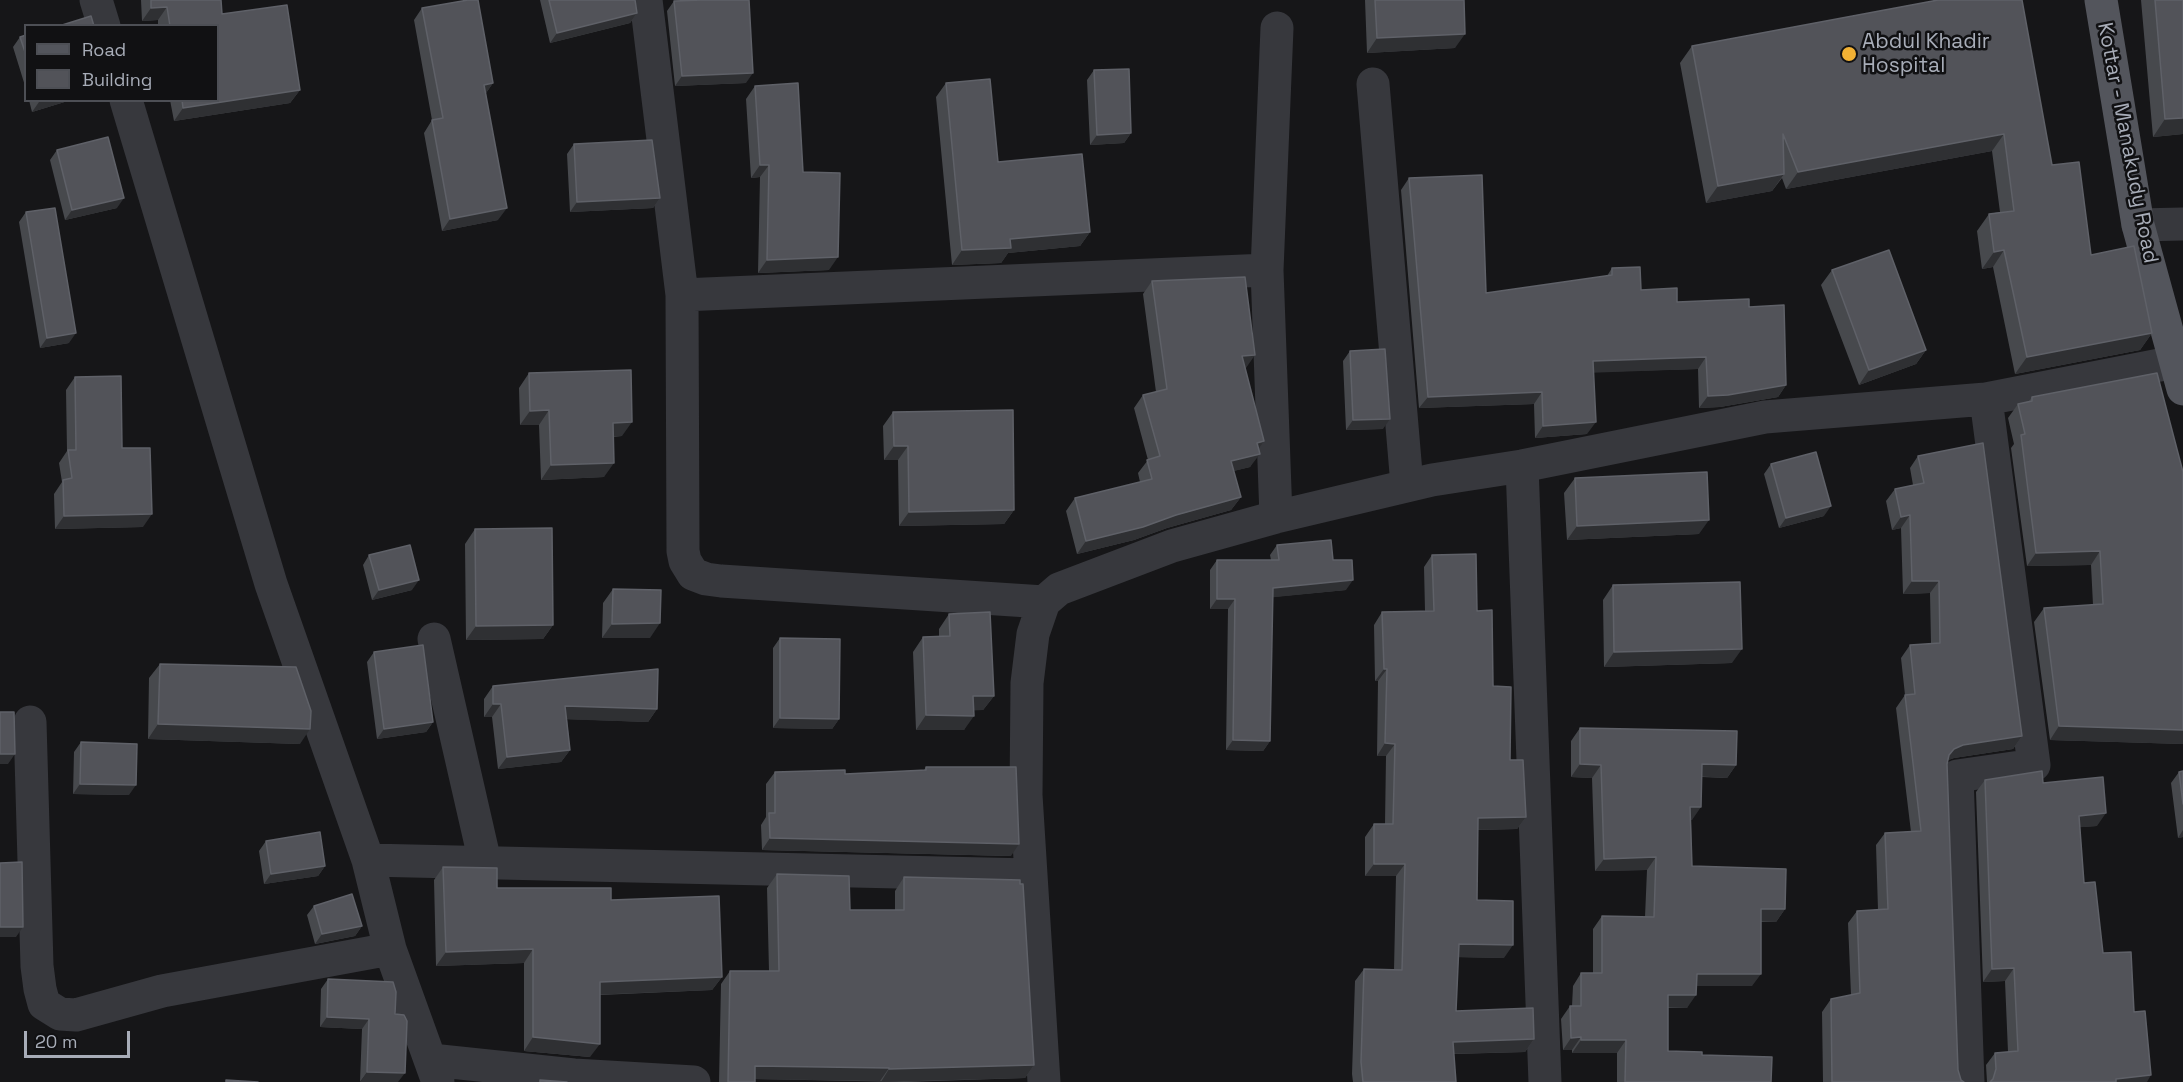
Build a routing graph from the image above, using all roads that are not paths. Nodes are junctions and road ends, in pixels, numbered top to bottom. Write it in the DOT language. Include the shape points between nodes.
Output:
graph roads {
  1 [pos="96,0"];
  2 [pos="646,0"];
  3 [pos="2101,0"];
  4 [pos="103,24"];
  5 [pos="1277,28"];
  6 [pos="1373,84"];
  7 [pos="127,102"];
  8 [pos="2183,224"];
  9 [pos="2138,225"];
  10 [pos="1267,270"];
  11 [pos="682,295"];
  12 [pos="2179,376"];
  13 [pos="1986,399"];
  14 [pos="1522,465"];
  15 [pos="1407,485"];
  16 [pos="1276,517"];
  17 [pos="1044,602"];
  18 [pos="434,639"];
  19 [pos="30,722"];
  20 [pos="368,860"];
  21 [pos="485,862"];
  22 [pos="1030,875"];
  23 [pos="390,949"];
  24 [pos="435,1071"];
  25 [pos="694,1082"];
  26 [pos="1044,1082"];
  27 [pos="1545,1082"];
  28 [pos="1968,1082"];
  1 -- 4 [label="street"];
  2 -- 11 [label="street"];
  3 -- 9 [label="main road, Kottar - Manakudy Road"];
  5 -- 10 [label="street"];
  6 -- 15 [label="street"];
  7 -- 20 [label="street" via="271,585"];
  8 -- 9 [label="street"];
  9 -- 12 [label="main road, Kottar - Manakudy Road"];
  10 -- 11 [label="street"];
  10 -- 16 [label="street"];
  11 -- 17 [label="street" via="683,552 693,574 721,581"];
  12 -- 13 [label="street"];
  13 -- 14 [label="street" via="1765,417"];
  13 -- 28 [label="street" via="2034,765 1957,776"];
  14 -- 15 [label="street"];
  14 -- 27 [label="street"];
  15 -- 16 [label="street"];
  16 -- 17 [label="street" via="1172,546 1088,576 1059,589"];
  17 -- 22 [label="street" via="1033,634 1028,683 1026,795"];
  18 -- 21 [label="street"];
  19 -- 23 [label="street" via="37,966 42,1000 53,1011 84,1014 162,991"];
  20 -- 21 [label="street"];
  20 -- 23 [label="street"];
  21 -- 22 [label="street"];
  22 -- 26 [label="street"];
  23 -- 24 [label="street"];
  24 -- 25 [label="street"];
}
